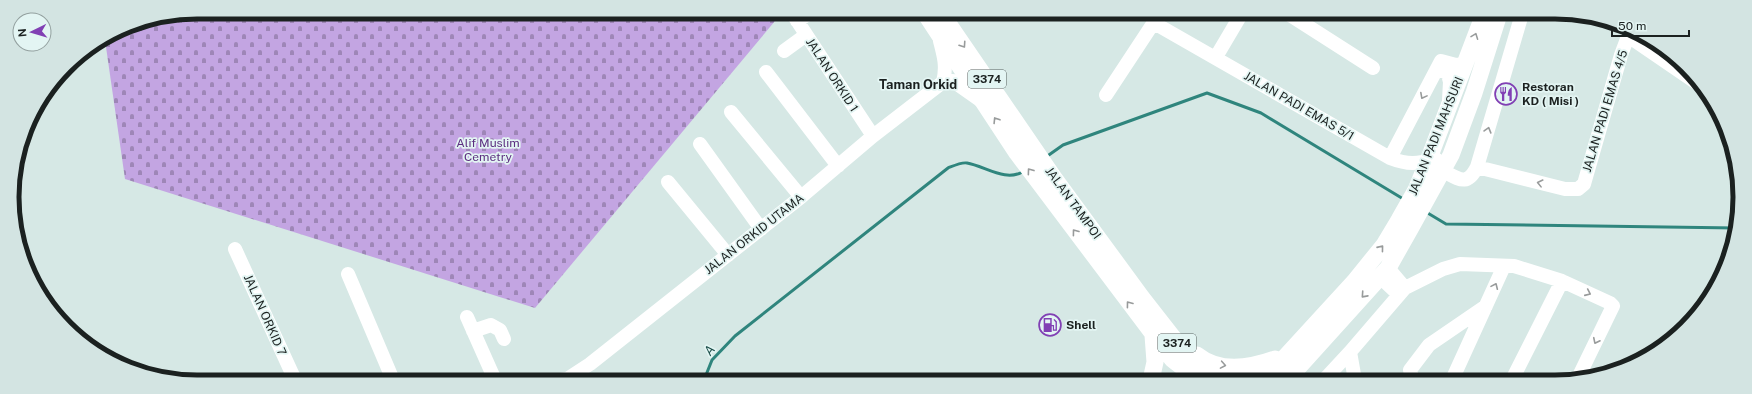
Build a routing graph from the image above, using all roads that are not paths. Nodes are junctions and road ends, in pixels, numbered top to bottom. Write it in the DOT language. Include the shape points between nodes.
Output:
graph roads {
  1 [pos="795,19"];
  2 [pos="930,19"];
  3 [pos="945,19"];
  4 [pos="1156,19"];
  5 [pos="1159,19"];
  6 [pos="1238,19"];
  7 [pos="1296,19"];
  8 [pos="1482,19"];
  9 [pos="1497,19"];
  10 [pos="1521,19"];
  11 [pos="938,30"];
  12 [pos="806,35"];
  13 [pos="1629,35"];
  14 [pos="1632,36"];
  15 [pos="784,52"];
  16 [pos="1216,57"];
  17 [pos="1439,64"];
  18 [pos="1465,64"];
  19 [pos="1373,68"];
  20 [pos="766,72"];
  21 [pos="1682,72"];
  22 [pos="943,82"];
  23 [pos="1106,95"];
  24 [pos="986,103"];
  25 [pos="1448,108"];
  26 [pos="731,112"];
  27 [pos="873,136"];
  28 [pos="700,144"];
  29 [pos="1451,155"];
  30 [pos="1390,158"];
  31 [pos="1428,161"];
  32 [pos="838,166"];
  33 [pos="1478,167"];
  34 [pos="1443,171"];
  35 [pos="668,182"];
  36 [pos="1049,183"];
  37 [pos="1421,194"];
  38 [pos="801,197"];
  39 [pos="1404,225"];
  40 [pos="761,229"];
  41 [pos="235,249"];
  42 [pos="728,255"];
  43 [pos="1504,266"];
  44 [pos="1384,272"];
  45 [pos="348,274"];
  46 [pos="1562,281"];
  47 [pos="1402,292"];
  48 [pos="1142,298"];
  49 [pos="1486,306"];
  50 [pos="467,317"];
  51 [pos="473,330"];
  52 [pos="1153,335"];
  53 [pos="504,339"];
  54 [pos="1350,352"];
  55 [pos="1286,355"];
  56 [pos="1581,373"];
  57 [pos="293,375"];
  58 [pos="391,375"];
  59 [pos="493,375"];
  60 [pos="573,375"];
  61 [pos="1153,375"];
  62 [pos="1188,375"];
  63 [pos="1212,375"];
  64 [pos="1264,375"];
  65 [pos="1291,375"];
  66 [pos="1329,375"];
  67 [pos="1354,375"];
  68 [pos="1412,375"];
  69 [pos="1454,375"];
  70 [pos="1515,375"];
  1 -- 12 [label="street, JALAN ORKID 1"];
  2 -- 11 [label="main road, JALAN TAMPOI / 3374"];
  3 -- 36 [label="main road, JALAN TAMPOI / 3374, one-way" via="1032,145"];
  4 -- 23 [label="street"];
  5 -- 16 [label="street, JALAN PADI EMAS 5/1"];
  6 -- 16 [label="street"];
  7 -- 19 [label="street"];
  18 -- 8 [label="main road, JALAN PADI MAHSURI, one-way"];
  9 -- 29 [label="main road, JALAN PADI MAHSURI"];
  33 -- 10 [label="street, one-way"];
  11 -- 22 [label="street" via="945,59 946,71"];
  11 -- 24 [label="main road, JALAN TAMPOI / 3374"];
  12 -- 15 [label="street"];
  12 -- 27 [label="street, JALAN ORKID 1"];
  13 -- 33 [label="street, JALAN PADI EMAS 4/5, one-way" via="1602,116 1584,184 1578,189 1565,189"];
  14 -- 21 [label="street"];
  16 -- 30 [label="street, JALAN PADI EMAS 5/1"];
  17 -- 18 [label="street"];
  17 -- 25 [label="street" via="1448,74 1450,82"];
  17 -- 30 [label="street, one-way"];
  18 -- 25 [label="main road, JALAN PADI MAHSURI"];
  20 -- 32 [label="street"];
  22 -- 24 [label="street" via="953,81"];
  22 -- 27 [label="street, JALAN ORKID UTAMA"];
  36 -- 24 [label="main road, JALAN TAMPOI / 3374, one-way" via="1017,153"];
  25 -- 31 [label="main road, JALAN PADI MAHSURI"];
  26 -- 38 [label="street"];
  27 -- 32 [label="street, JALAN ORKID UTAMA"];
  28 -- 40 [label="street"];
  29 -- 31 [label="street, JALAN PADI EMAS 5/1"];
  29 -- 34 [label="main road, JALAN PADI MAHSURI"];
  30 -- 31 [label="street, JALAN PADI EMAS 5/1" via="1408,164"];
  31 -- 37 [label="main road, JALAN PADI MAHSURI"];
  32 -- 38 [label="street, JALAN ORKID UTAMA"];
  33 -- 34 [label="street" via="1468,180 1461,180"];
  34 -- 37 [label="main road, JALAN PADI MAHSURI"];
  35 -- 42 [label="street"];
  36 -- 48 [label="main road, JALAN TAMPOI / 3374"];
  52 -- 36 [label="main road, JALAN TAMPOI / 3374, one-way"];
  37 -- 39 [label="main road, JALAN PADI MAHSURI"];
  38 -- 40 [label="street, JALAN ORKID UTAMA"];
  39 -- 44 [label="main road, JALAN PADI MAHSURI"];
  55 -- 39 [label="main road, JALAN PADI MAHSURI, one-way"];
  40 -- 42 [label="street, JALAN ORKID UTAMA"];
  41 -- 57 [label="street, JALAN ORKID 7"];
  42 -- 60 [label="street, JALAN ORKID UTAMA"];
  43 -- 46 [label="street" via="1514,266"];
  43 -- 47 [label="street" via="1460,264 1444,268"];
  49 -- 43 [label="street, one-way"];
  44 -- 47 [label="street"];
  44 -- 65 [label="main road, JALAN PADI MAHSURI, one-way"];
  45 -- 58 [label="street"];
  46 -- 56 [label="street, one-way" via="1613,306"];
  46 -- 70 [label="street"];
  47 -- 54 [label="street"];
  48 -- 55 [label="main road, one-way" via="1161,312 1185,344 1210,363 1234,367 1256,366"];
  48 -- 63 [label="main road, JALAN TAMPOI / 3374" via="1184,353"];
  49 -- 68 [label="street" via="1429,345 1410,370"];
  49 -- 69 [label="street"];
  50 -- 51 [label="street"];
  51 -- 53 [label="street" via="491,326 500,330"];
  51 -- 59 [label="street"];
  52 -- 61 [label="main road" via="1155,362"];
  52 -- 62 [label="main road, JALAN TAMPOI / 3374"];
  54 -- 66 [label="street"];
  54 -- 67 [label="street"];
  55 -- 64 [label="main road, JALAN PADI MAHSURI"];
}
